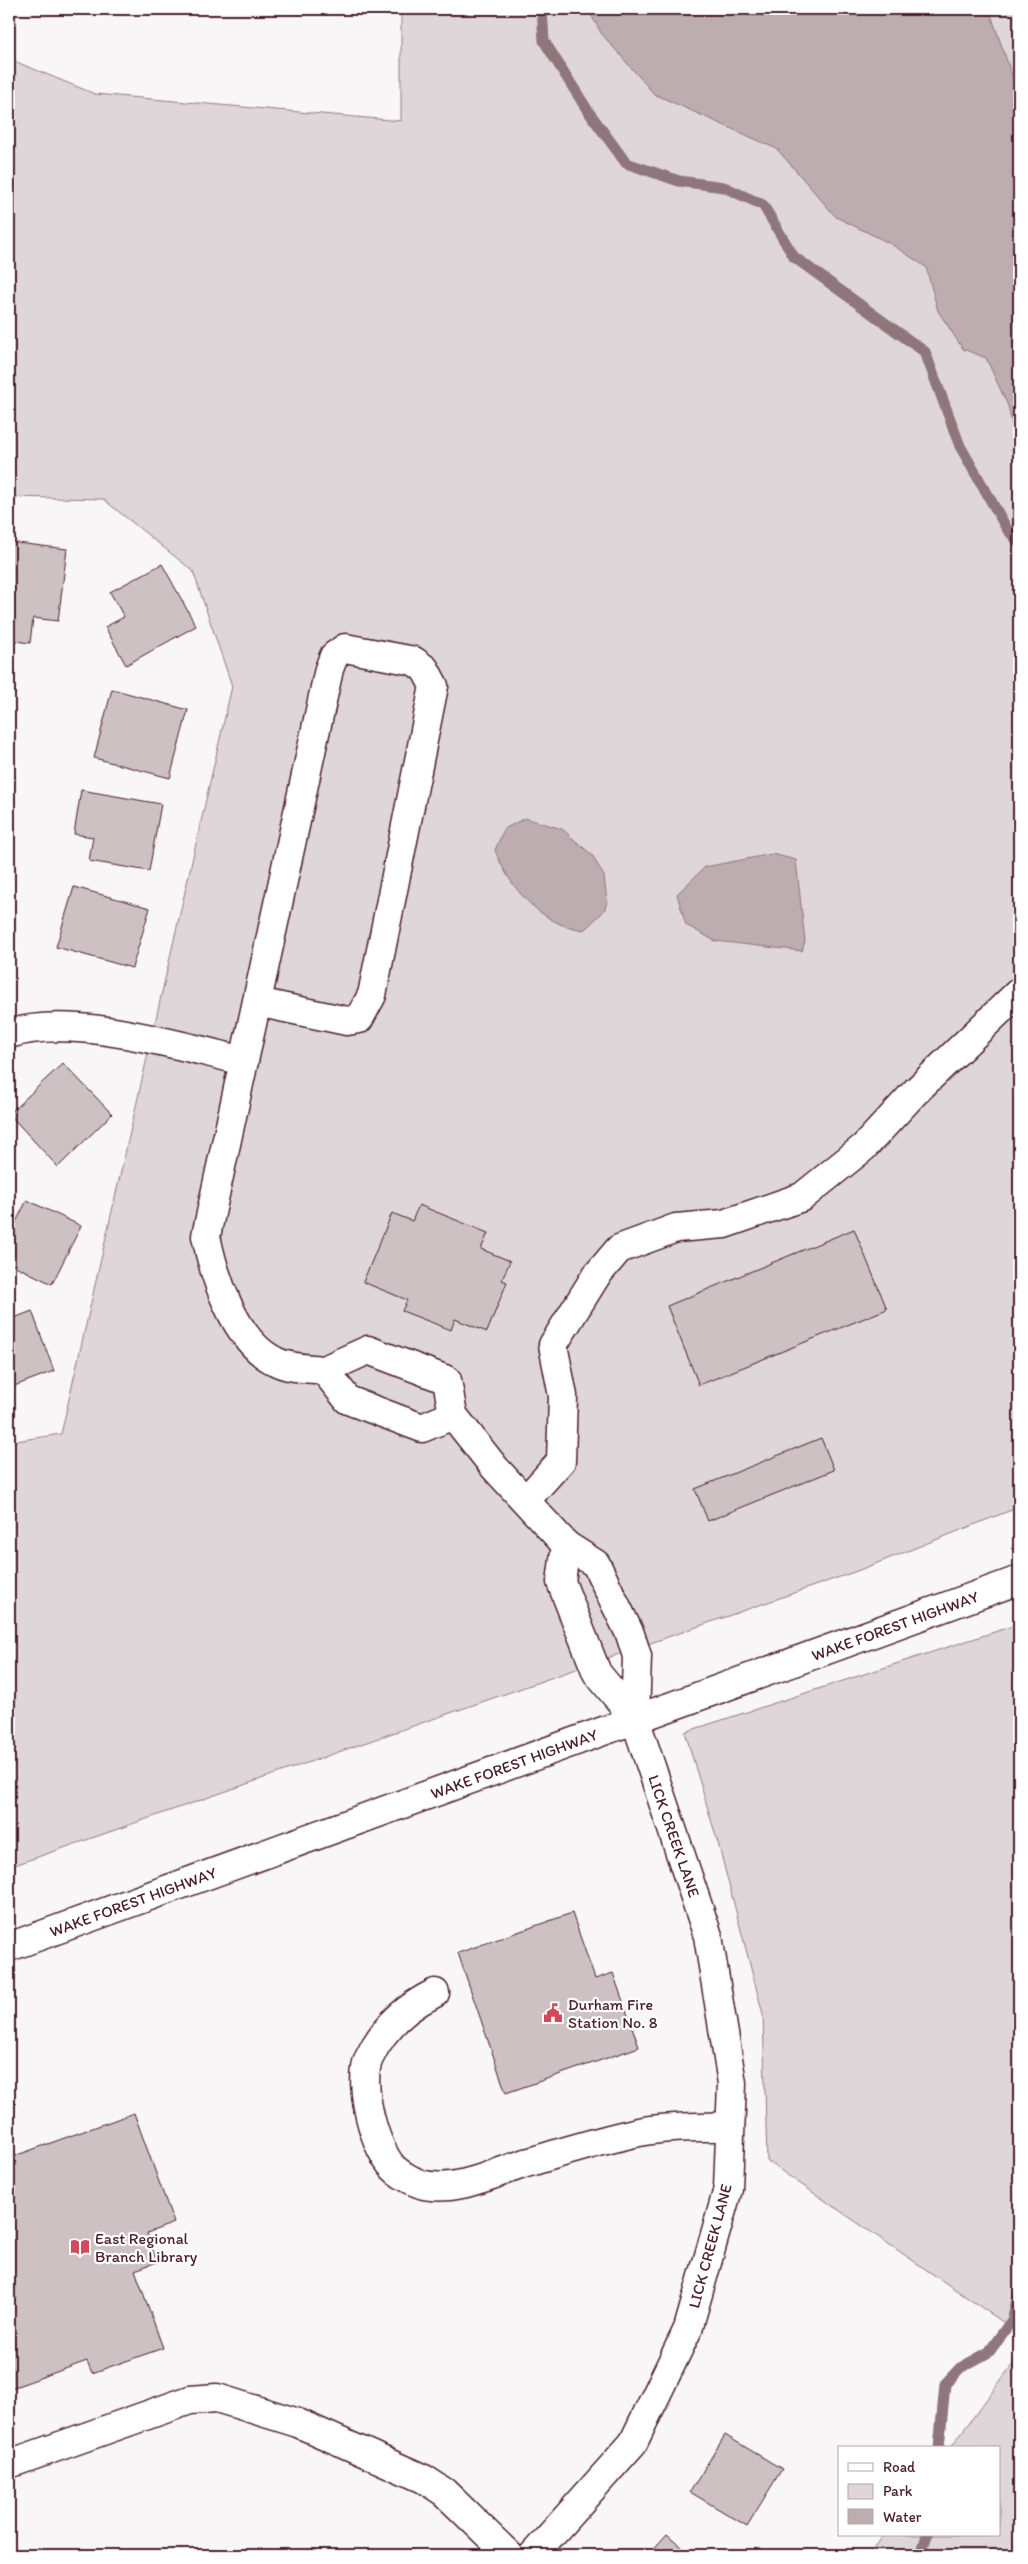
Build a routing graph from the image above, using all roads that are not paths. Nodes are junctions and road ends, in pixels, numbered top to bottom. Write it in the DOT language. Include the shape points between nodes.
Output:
graph roads {
  1 [pos="1019,992"];
  2 [pos="256,1002"];
  3 [pos="9,1034"];
  4 [pos="244,1062"];
  5 [pos="324,1370"];
  6 [pos="453,1415"];
  7 [pos="526,1500"];
  8 [pos="566,1545"];
  9 [pos="1019,1580"];
  10 [pos="635,1720"];
  11 [pos="9,1947"];
  12 [pos="435,1993"];
  13 [pos="730,2126"];
  14 [pos="9,2464"];
  15 [pos="508,2555"];
  16 [pos="533,2555"];
  1 -- 7 [label="main road" via="916,1091 864,1148 802,1198 724,1224 676,1228 619,1249 596,1276 553,1345 563,1396 561,1462"];
  2 -- 2 [label="main road" via="334,656 345,648 414,661 424,669 434,686 372,995 366,1010 359,1019 347,1021"];
  2 -- 4 [label="main road"];
  3 -- 4 [label="main road" via="33,1028 69,1028 143,1037"];
  4 -- 5 [label="main road" via="206,1236 212,1265 227,1303 259,1351 294,1368"];
  5 -- 6 [label="main road" via="348,1400 422,1428"];
  5 -- 6 [label="main road" via="368,1350 447,1380"];
  6 -- 7 [label="main road" via="495,1468"];
  7 -- 8 [label="main road"];
  8 -- 10 [label="main road" via="561,1582 586,1648 597,1673"];
  8 -- 10 [label="main road" via="596,1564 630,1634 637,1656"];
  9 -- 10 [label="main road, WAKE FOREST HIGHWAY"];
  10 -- 11 [label="main road, WAKE FOREST HIGHWAY"];
  10 -- 13 [label="main road, LICK CREEK LANE" via="708,1936 732,2083"];
  12 -- 13 [label="main road" via="397,2017 384,2033 368,2060 366,2084 368,2117 384,2154 396,2171 422,2185 447,2187 641,2132"];
  13 -- 16 [label="main road, LICK CREEK LANE" via="728,2189 688,2329 632,2443"];
  14 -- 15 [label="main road" via="190,2400 216,2398 298,2423 424,2479 444,2492"];
}
